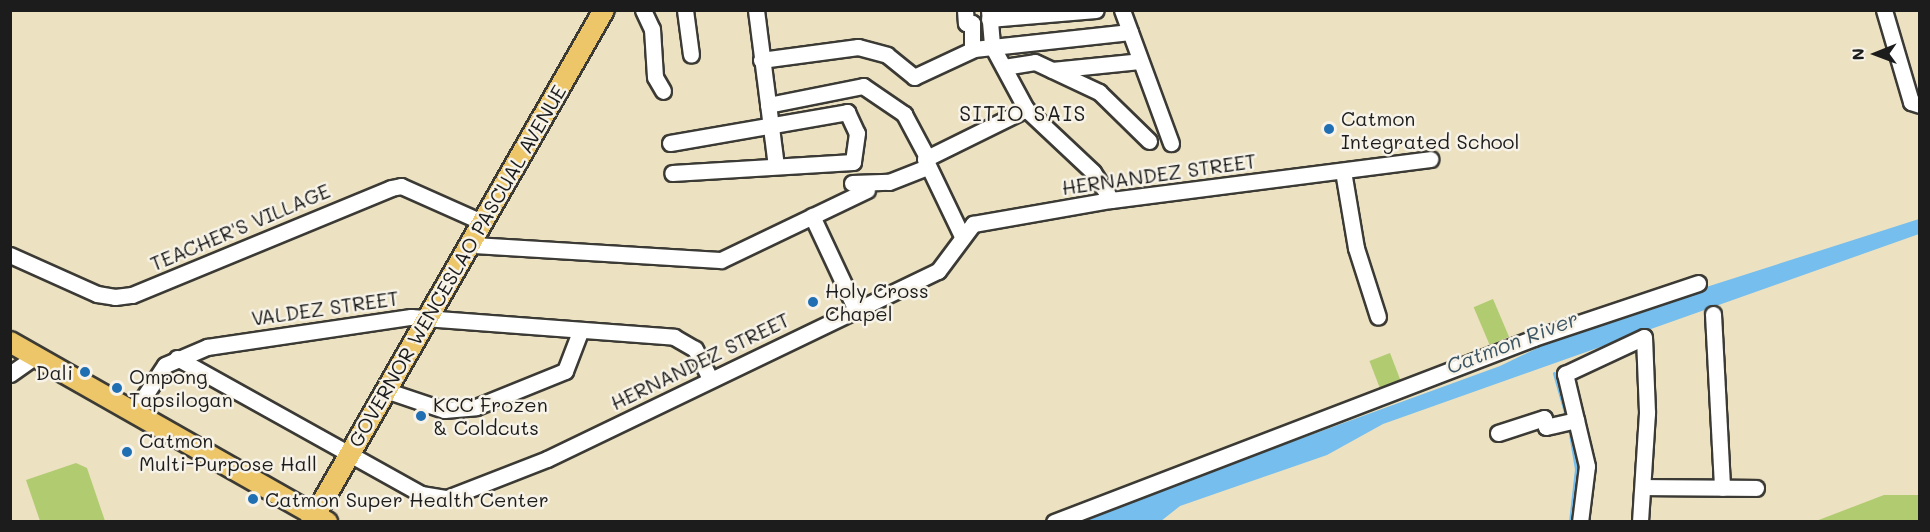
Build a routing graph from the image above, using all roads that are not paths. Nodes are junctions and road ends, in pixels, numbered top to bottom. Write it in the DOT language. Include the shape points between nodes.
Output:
graph roads {
  1 [pos="604,10"];
  2 [pos="644,10"];
  3 [pos="685,10"];
  4 [pos="756,10"];
  5 [pos="965,10"];
  6 [pos="1096,10"];
  7 [pos="1122,10"];
  8 [pos="1884,10"];
  9 [pos="989,15"];
  10 [pos="1130,32"];
  11 [pos="992,46"];
  12 [pos="972,49"];
  13 [pos="691,55"];
  14 [pos="761,60"];
  15 [pos="1140,61"];
  16 [pos="1004,67"];
  17 [pos="1052,70"];
  18 [pos="663,91"];
  19 [pos="768,105"];
  20 [pos="1920,105"];
  21 [pos="1026,109"];
  22 [pos="772,127"];
  23 [pos="1149,141"];
  24 [pos="670,143"];
  25 [pos="1171,143"];
  26 [pos="1430,159"];
  27 [pos="927,162"];
  28 [pos="776,166"];
  29 [pos="1343,171"];
  30 [pos="672,174"];
  31 [pos="852,183"];
  32 [pos="867,190"];
  33 [pos="1111,200"];
  34 [pos="812,216"];
  35 [pos="484,223"];
  36 [pos="961,234"];
  37 [pos="472,245"];
  38 [pos="10,255"];
  39 [pos="1698,283"];
  40 [pos="856,310"];
  41 [pos="1713,314"];
  42 [pos="429,317"];
  43 [pos="1378,317"];
  44 [pos="580,332"];
  45 [pos="10,342"];
  46 [pos="36,356"];
  47 [pos="177,358"];
  48 [pos="10,374"];
  49 [pos="710,378"];
  50 [pos="388,391"];
  51 [pos="134,412"];
  52 [pos="1576,420"];
  53 [pos="1498,433"];
  54 [pos="348,455"];
  55 [pos="1644,487"];
  56 [pos="1722,488"];
  57 [pos="1756,488"];
  58 [pos="317,519"];
  59 [pos="1054,522"];
  60 [pos="1580,522"];
  61 [pos="1640,522"];
  1 -- 35 [label="main road, GOVERNOR WENCESLAO PASCUAL AVENUE"];
  2 -- 18 [label="street" via="652,29 655,77"];
  3 -- 13 [label="street"];
  4 -- 14 [label="street"];
  5 -- 12 [label="street" via="966,23 972,23"];
  6 -- 9 [label="street"];
  7 -- 10 [label="street"];
  8 -- 20 [label="street" via="1911,102"];
  9 -- 11 [label="street"];
  10 -- 11 [label="street"];
  10 -- 15 [label="street"];
  11 -- 12 [label="street"];
  11 -- 16 [label="street"];
  12 -- 14 [label="street" via="914,76 887,55 858,47"];
  14 -- 19 [label="street"];
  15 -- 17 [label="street"];
  15 -- 25 [label="street"];
  16 -- 17 [label="street" via="1023,61"];
  16 -- 21 [label="street"];
  17 -- 23 [label="street" via="1099,92"];
  19 -- 22 [label="street"];
  19 -- 27 [label="street" via="863,86 904,114"];
  21 -- 27 [label="street"];
  21 -- 33 [label="street" via="1093,172"];
  22 -- 24 [label="street"];
  22 -- 28 [label="street"];
  22 -- 28 [label="street" via="847,112 857,133 853,162"];
  26 -- 29 [label="street, HERNANDEZ STREET"];
  27 -- 31 [label="street" via="890,182"];
  27 -- 36 [label="street"];
  28 -- 30 [label="street"];
  29 -- 33 [label="street, HERNANDEZ STREET"];
  29 -- 43 [label="street" via="1356,248"];
  32 -- 34 [label="street"];
  33 -- 36 [label="street, HERNANDEZ STREET" via="973,224"];
  34 -- 37 [label="street" via="722,260"];
  34 -- 40 [label="street"];
  35 -- 37 [label="main road, GOVERNOR WENCESLAO PASCUAL AVENUE"];
  35 -- 38 [label="street, TEACHER'S VILLAGE" via="401,186 390,188 132,295 115,297 96,294"];
  36 -- 40 [label="street, HERNANDEZ STREET" via="938,271"];
  37 -- 42 [label="main road, GOVERNOR WENCESLAO PASCUAL AVENUE"];
  39 -- 59 [label="street" via="1534,338"];
  40 -- 49 [label="street, HERNANDEZ STREET"];
  41 -- 56 [label="street"];
  42 -- 44 [label="street, VALDEZ STREET"];
  42 -- 47 [label="street, VALDEZ STREET" via="207,347"];
  42 -- 50 [label="main road, GOVERNOR WENCESLAO PASCUAL AVENUE"];
  44 -- 49 [label="street, VALDEZ STREET" via="687,342"];
  44 -- 50 [label="street" via="565,371 476,406 444,410"];
  45 -- 46 [label="main road"];
  46 -- 48 [label="street"];
  46 -- 51 [label="main road"];
  47 -- 51 [label="street, VALDEZ STREET" via="165,365"];
  47 -- 54 [label="street, HERNANDEZ STREET"];
  49 -- 54 [label="street, HERNANDEZ STREET" via="547,459 447,498 426,497"];
  50 -- 54 [label="main road, GOVERNOR WENCESLAO PASCUAL AVENUE"];
  51 -- 58 [label="main road"];
  52 -- 53 [label="street" via="1546,427 1544,418"];
  52 -- 55 [label="street" via="1565,374 1644,337"];
  52 -- 60 [label="street" via="1587,466"];
  54 -- 58 [label="main road, GOVERNOR WENCESLAO PASCUAL AVENUE"];
  55 -- 56 [label="street"];
  55 -- 61 [label="street"];
  56 -- 57 [label="street"];
}
